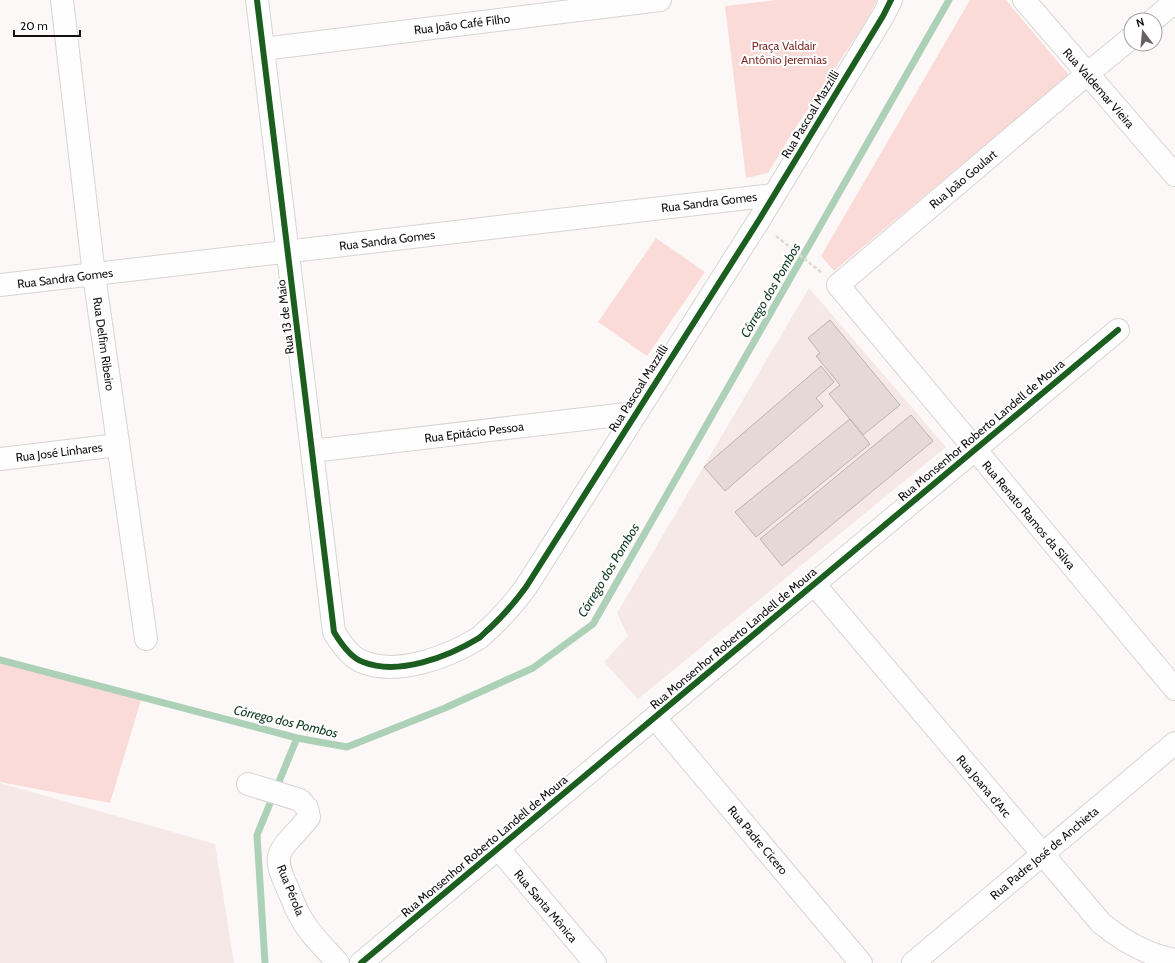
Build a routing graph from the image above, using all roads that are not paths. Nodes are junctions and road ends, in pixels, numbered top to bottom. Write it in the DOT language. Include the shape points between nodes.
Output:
graph roads {
  1 [pos="62,0"];
  2 [pos="257,0"];
  3 [pos="660,0"];
  4 [pos="891,0"];
  5 [pos="1024,0"];
  6 [pos="1175,2"];
  7 [pos="1163,12"];
  8 [pos="1123,45"];
  9 [pos="263,49"];
  10 [pos="1087,74"];
  11 [pos="1175,175"];
  12 [pos="774,195"];
  13 [pos="288,252"];
  14 [pos="94,274"];
  15 [pos="0,285"];
  16 [pos="838,285"];
  17 [pos="1118,330"];
  18 [pos="635,413"];
  19 [pos="118,445"];
  20 [pos="975,450"];
  21 [pos="312,451"];
  22 [pos="0,459"];
  23 [pos="814,584"];
  24 [pos="334,632"];
  25 [pos="146,639"];
  26 [pos="1175,690"];
  27 [pos="655,718"];
  28 [pos="1175,743"];
  29 [pos="248,784"];
  30 [pos="498,848"];
  31 [pos="1042,854"];
  32 [pos="1175,960"];
  33 [pos="338,963"];
  34 [pos="361,963"];
  35 [pos="595,963"];
  36 [pos="861,963"];
  37 [pos="913,963"];
  1 -- 14 [label="street, Rua Delfim Ribeiro"];
  2 -- 9 [label="street, Rua 13 de Maio"];
  3 -- 9 [label="street, Rua João Café Filho"];
  4 -- 12 [label="street, Rua Pascoal Mazzilli"];
  5 -- 10 [label="street, Rua Valdemar Vieira"];
  6 -- 7 [label="street"];
  8 -- 10 [label="street, Rua João Goulart"];
  9 -- 13 [label="street, Rua 13 de Maio"];
  10 -- 11 [label="street, Rua Valdemar Vieira"];
  10 -- 16 [label="street, Rua João Goulart"];
  12 -- 13 [label="street, Rua Sandra Gomes"];
  12 -- 18 [label="street, Rua Pascoal Mazzilli"];
  13 -- 14 [label="street, Rua Sandra Gomes"];
  13 -- 21 [label="street, Rua 13 de Maio"];
  14 -- 15 [label="street, Rua Sandra Gomes"];
  14 -- 19 [label="street, Rua Delfim Ribeiro"];
  16 -- 20 [label="street, Rua Renato Ramos da Silva"];
  17 -- 20 [label="street, Rua Monsenhor Roberto Landell de Moura"];
  18 -- 21 [label="street, Rua Epitácio Pessoa"];
  18 -- 24 [label="street, Rua Pascoal Mazzilli" via="526,587 506,613 480,638 443,656 410,666 384,668 362,662 342,646"];
  19 -- 22 [label="street, Rua José Linhares"];
  19 -- 25 [label="street, Rua Delfim Ribeiro"];
  20 -- 23 [label="street, Rua Monsenhor Roberto Landell de Moura"];
  20 -- 26 [label="street, Rua Renato Ramos da Silva"];
  21 -- 24 [label="street, Rua 13 de Maio"];
  23 -- 27 [label="street, Rua Monsenhor Roberto Landell de Moura"];
  23 -- 31 [label="street, Rua Joana d'Arc"];
  27 -- 30 [label="street, Rua Monsenhor Roberto Landell de Moura"];
  27 -- 36 [label="street, Rua Padre Cícero"];
  28 -- 31 [label="street, Rua Padre José de Anchieta"];
  29 -- 33 [label="street, Rua Pérola" via="300,800 307,808 309,817 286,843 280,852 278,862 300,916 316,939"];
  30 -- 34 [label="street, Rua Monsenhor Roberto Landell de Moura"];
  30 -- 35 [label="street, Rua Santa Mônica"];
  31 -- 32 [label="street, Rua Joana d'Arc" via="1100,923 1117,937 1142,950"];
  31 -- 37 [label="street, Rua Padre José de Anchieta"];
}
